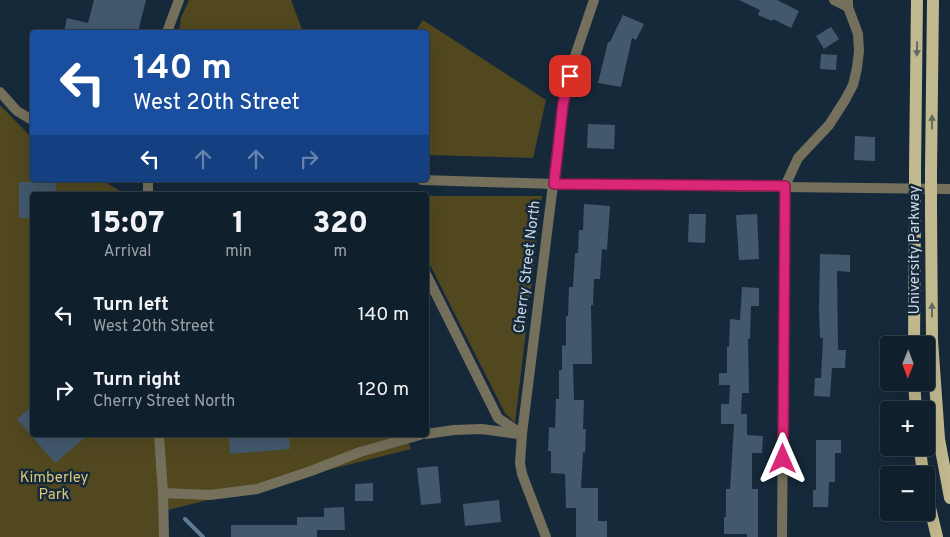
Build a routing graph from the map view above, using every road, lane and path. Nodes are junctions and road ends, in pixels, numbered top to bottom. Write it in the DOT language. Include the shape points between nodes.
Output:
graph roads {
  1 [pos="179,0"];
  2 [pos="594,0"];
  3 [pos="834,0"];
  4 [pos="917,0"];
  5 [pos="933,0"];
  6 [pos="848,3"];
  7 [pos="168,30"];
  8 [pos="0,92"];
  9 [pos="30,119"];
  10 [pos="429,180"];
  11 [pos="554,184"];
  12 [pos="785,186"];
  13 [pos="950,189"];
  14 [pos="429,280"];
  15 [pos="914,336"];
  16 [pos="429,434"];
  17 [pos="522,434"];
  18 [pos="159,437"];
  19 [pos="413,437"];
  20 [pos="164,493"];
  21 [pos="950,498"];
  22 [pos="933,521"];
  23 [pos="164,537"];
  24 [pos="546,537"];
  25 [pos="782,537"];
  26 [pos="937,537"];
  1 -- 7 [label="street"];
  2 -- 11 [label="street, Cherry Street North" via="563,104"];
  3 -- 6 [label="street"];
  4 -- 15 [label="main road, University Parkway, one-way, bridge"];
  21 -- 5 [label="main road, University Parkway, one-way, bridge" via="939,440 932,350"];
  6 -- 12 [label="street" via="858,34 858,68 853,85 829,125 798,158"];
  8 -- 9 [label="street"];
  10 -- 11 [label="street"];
  11 -- 12 [label="street"];
  11 -- 17 [label="street, Cherry Street North"];
  12 -- 13 [label="street"];
  12 -- 25 [label="street"];
  14 -- 17 [label="street" via="498,418"];
  16 -- 17 [label="street" via="482,428"];
  17 -- 24 [label="street, Cherry Street North" via="522,474"];
  18 -- 20 [label="street"];
  19 -- 20 [label="street" via="360,452 257,490 210,495"];
  20 -- 23 [label="street"];
  22 -- 26 [label="main road"];
}
